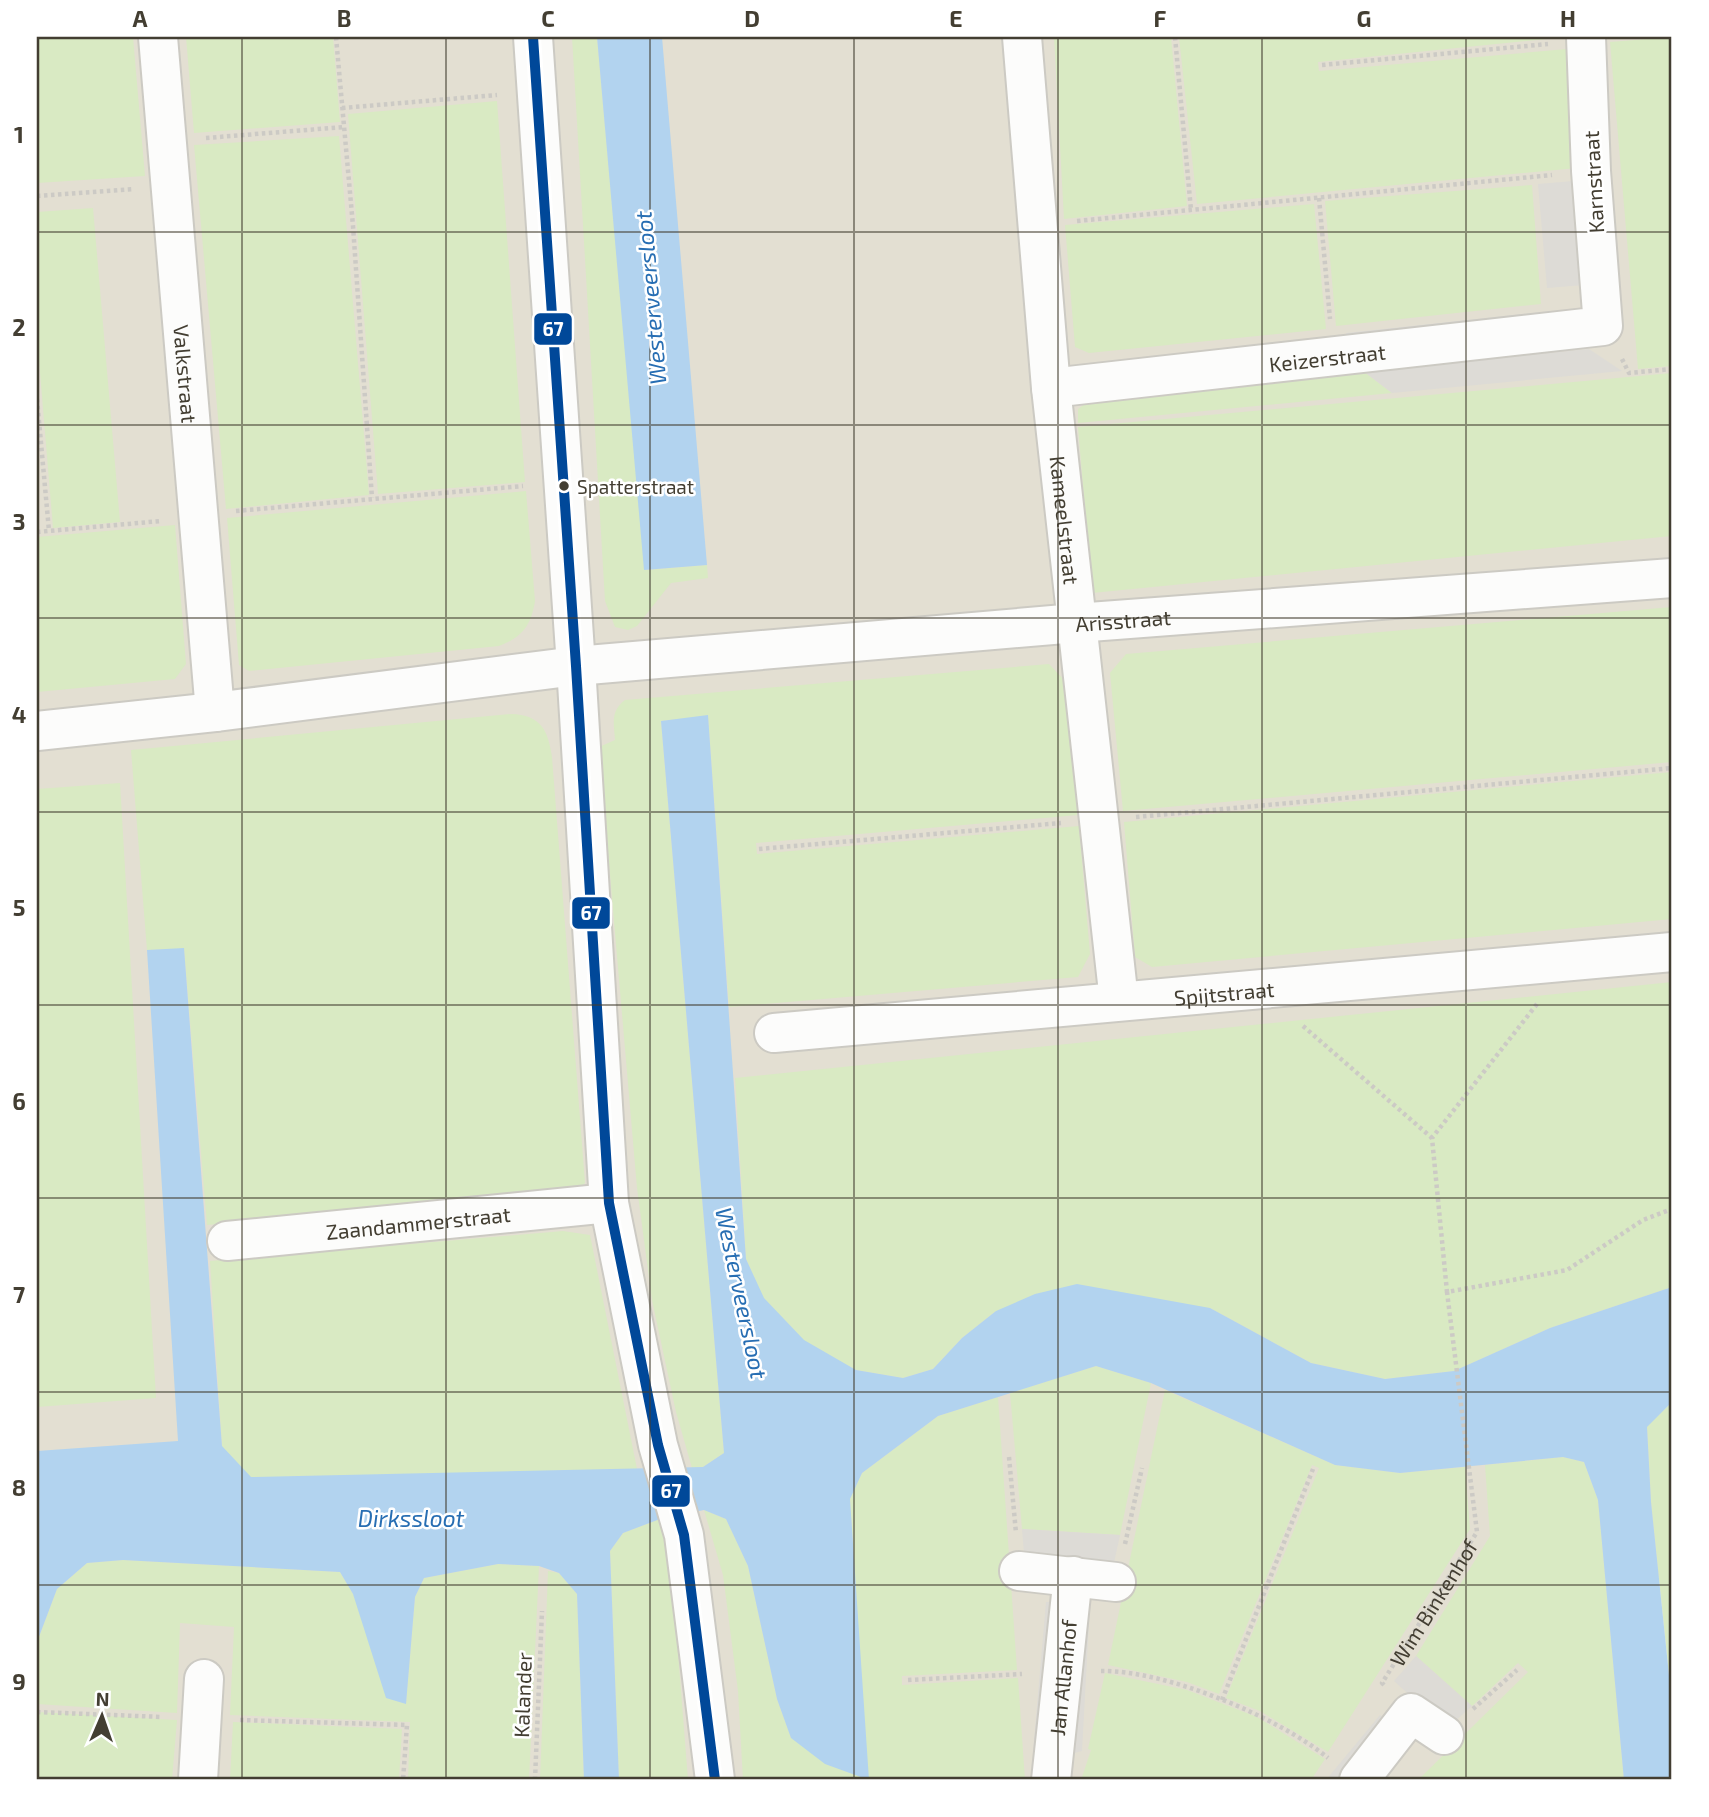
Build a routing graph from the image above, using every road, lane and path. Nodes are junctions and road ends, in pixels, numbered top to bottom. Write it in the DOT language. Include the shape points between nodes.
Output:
graph roads {
  1 [pos="158,37"];
  2 [pos="336,37"];
  3 [pos="533,37"];
  4 [pos="1022,37"];
  5 [pos="1175,37"];
  6 [pos="1586,38"];
  7 [pos="1322,65"];
  8 [pos="536,91"];
  9 [pos="342,108"];
  10 [pos="344,127"];
  11 [pos="167,141"];
  12 [pos="1591,171"];
  13 [pos="171,186"];
  14 [pos="37,197"];
  15 [pos="1319,198"];
  16 [pos="1191,210"];
  17 [pos="1038,225"];
  18 [pos="1602,326"];
  19 [pos="1333,355"];
  20 [pos="1672,369"];
  21 [pos="1051,388"];
  22 [pos="37,399"];
  23 [pos="564,483"];
  24 [pos="372,498"];
  25 [pos="198,514"];
  26 [pos="49,531"];
  27 [pos="37,532"];
  28 [pos="1672,578"];
  29 [pos="1076,623"];
  30 [pos="576,666"];
  31 [pos="215,712"];
  32 [pos="37,731"];
  33 [pos="1672,768"];
  34 [pos="1099,820"];
  35 [pos="759,849"];
  36 [pos="1672,952"];
  37 [pos="1557,962"];
  38 [pos="1278,987"];
  39 [pos="1119,1001"];
  40 [pos="774,1033"];
  41 [pos="1432,1138"];
  42 [pos="609,1203"];
  43 [pos="1672,1209"];
  44 [pos="227,1241"];
  45 [pos="1447,1292"];
  46 [pos="1009,1457"];
  47 [pos="1142,1468"];
  48 [pos="1313,1469"];
  49 [pos="1019,1571"];
  50 [pos="1073,1576"];
  51 [pos="1116,1583"];
  52 [pos="541,1611"];
  53 [pos="1517,1670"];
  54 [pos="1062,1672"];
  55 [pos="204,1679"];
  56 [pos="908,1680"];
  57 [pos="1222,1700"];
  58 [pos="1401,1702"];
  59 [pos="37,1712"];
  60 [pos="202,1719"];
  61 [pos="1444,1735"];
  62 [pos="1345,1770"];
  63 [pos="198,1780"];
  64 [pos="403,1780"];
  65 [pos="535,1780"];
  66 [pos="715,1780"];
  67 [pos="1051,1780"];
  1 -- 11 [label="street, Valkstraat"];
  2 -- 9 [label="path"];
  3 -- 8 [label="street"];
  4 -- 17 [label="street, Kameelstraat"];
  5 -- 16 [label="path"];
  6 -- 7 [label="path"];
  6 -- 12 [label="street, Karnstraat"];
  8 -- 9 [label="path"];
  8 -- 23 [label="street"];
  9 -- 10 [label="path"];
  10 -- 11 [label="path"];
  10 -- 24 [label="path"];
  11 -- 13 [label="street, Valkstraat"];
  12 -- 15 [label="path"];
  12 -- 18 [label="street, Karnstraat"];
  13 -- 14 [label="path"];
  13 -- 25 [label="street, Valkstraat"];
  15 -- 16 [label="path"];
  15 -- 19 [label="path"];
  16 -- 17 [label="path"];
  17 -- 21 [label="street, Kameelstraat"];
  18 -- 19 [label="street, Keizerstraat"];
  18 -- 20 [label="path" via="1629,373"];
  19 -- 21 [label="street, Keizerstraat"];
  21 -- 29 [label="street, Kameelstraat"];
  22 -- 26 [label="path"];
  23 -- 24 [label="path"];
  23 -- 30 [label="street"];
  24 -- 25 [label="path"];
  25 -- 26 [label="path"];
  25 -- 31 [label="street, Valkstraat"];
  26 -- 27 [label="path"];
  28 -- 29 [label="street, Arisstraat"];
  29 -- 30 [label="street, Arisstraat"];
  29 -- 34 [label="street, Kameelstraat"];
  30 -- 31 [label="street"];
  30 -- 42 [label="street"];
  31 -- 32 [label="street"];
  33 -- 34 [label="path"];
  34 -- 35 [label="path"];
  34 -- 39 [label="street, Kameelstraat"];
  36 -- 37 [label="street, Spijtstraat"];
  37 -- 38 [label="street, Spijtstraat"];
  37 -- 41 [label="path" via="1558,977"];
  38 -- 39 [label="street, Spijtstraat"];
  38 -- 41 [label="path" via="1282,1008"];
  39 -- 40 [label="street, Spijtstraat"];
  41 -- 45 [label="path"];
  42 -- 44 [label="street, Zaandammerstraat"];
  42 -- 66 [label="street" via="658,1445 684,1535"];
  43 -- 45 [label="path" via="1643,1220 1567,1270"];
  45 -- 58 [label="path, Wim Binkenhof" via="1477,1532 1382,1683"];
  46 -- 49 [label="path"];
  47 -- 51 [label="path"];
  48 -- 57 [label="path"];
  49 -- 50 [label="street"];
  50 -- 51 [label="street"];
  50 -- 54 [label="street, Jan Allanhof"];
  52 -- 65 [label="path, Kalander"];
  53 -- 61 [label="path"];
  54 -- 56 [label="path"];
  54 -- 57 [label="path" via="1117,1671"];
  54 -- 67 [label="street, Jan Allanhof"];
  55 -- 60 [label="street"];
  57 -- 62 [label="path" via="1269,1721"];
  58 -- 61 [label="street"];
  58 -- 62 [label="street"];
  59 -- 60 [label="path"];
  60 -- 63 [label="street"];
  60 -- 64 [label="path" via="407,1725"];
}
